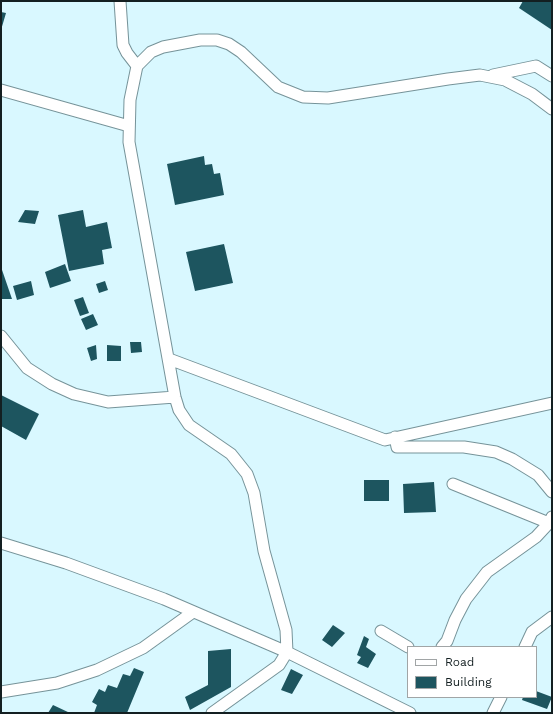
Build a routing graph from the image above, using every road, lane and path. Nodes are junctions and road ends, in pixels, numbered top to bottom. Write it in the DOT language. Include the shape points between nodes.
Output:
graph roads {
  1 [pos="120,1"];
  2 [pos="137,66"];
  3 [pos="488,76"];
  4 [pos="552,76"];
  5 [pos="1,90"];
  6 [pos="552,109"];
  7 [pos="129,126"];
  8 [pos="1,336"];
  9 [pos="169,359"];
  10 [pos="175,397"];
  11 [pos="552,404"];
  12 [pos="395,437"];
  13 [pos="453,484"];
  14 [pos="552,492"];
  15 [pos="551,520"];
  16 [pos="1,543"];
  17 [pos="193,612"];
  18 [pos="552,617"];
  19 [pos="382,631"];
  20 [pos="407,646"];
  21 [pos="443,646"];
  22 [pos="525,646"];
  23 [pos="287,652"];
  24 [pos="1,692"];
  25 [pos="500,698"];
  26 [pos="212,713"];
  27 [pos="410,713"];
  28 [pos="493,713"];
  1 -- 2 [label="street" via="123,45"];
  2 -- 3 [label="street" via="151,52 163,47 181,42 208,40 222,41 235,48 278,87 303,97 328,98 454,78"];
  2 -- 7 [label="street"];
  3 -- 4 [label="street" via="536,66"];
  3 -- 6 [label="street" via="516,85"];
  5 -- 7 [label="street"];
  7 -- 9 [label="street" via="131,158"];
  8 -- 10 [label="street" via="27,368 74,394 108,402"];
  9 -- 10 [label="street"];
  9 -- 12 [label="street" via="385,440"];
  10 -- 23 [label="street" via="179,410 189,425 231,454 252,485 264,551 286,630"];
  11 -- 12 [label="street"];
  12 -- 14 [label="street" via="397,447 464,448 496,452 538,475"];
  13 -- 15 [label="street"];
  15 -- 21 [label="street" via="536,538 487,572 466,599 454,620 448,641"];
  16 -- 17 [label="street" via="66,563"];
  17 -- 23 [label="street"];
  17 -- 24 [label="street" via="143,648 97,670 57,683"];
  18 -- 22 [label="street" via="532,632"];
  19 -- 20 [label="street"];
  23 -- 26 [label="street" via="279,665"];
  23 -- 27 [label="street"];
  25 -- 28 [label="street"];
}
